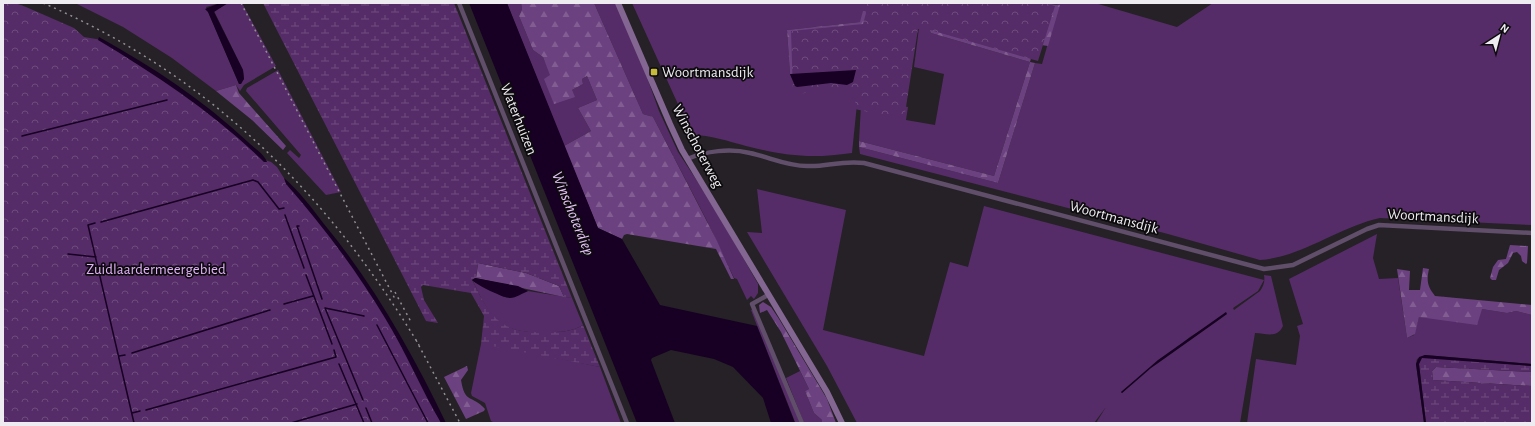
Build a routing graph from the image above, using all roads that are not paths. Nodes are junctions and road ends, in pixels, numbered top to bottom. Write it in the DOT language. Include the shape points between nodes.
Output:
graph roads {
  1 [pos="459,3"];
  2 [pos="618,3"];
  3 [pos="688,159"];
  4 [pos="1532,233"];
  5 [pos="768,295"];
  6 [pos="627,423"];
  7 [pos="802,423"];
  8 [pos="842,423"];
  1 -- 6 [label="street, Waterhuizen"];
  2 -- 3 [label="main road, Winschoterweg" via="670,124"];
  3 -- 4 [label="street, Woortmansdijk" via="703,153 735,150 791,165 808,166 843,161 864,163 1264,269 1293,265 1379,225"];
  3 -- 5 [label="main road, Winschoterweg"];
  5 -- 7 [label="street" via="752,304"];
  5 -- 8 [label="main road, Winschoterweg" via="827,392"];
}
